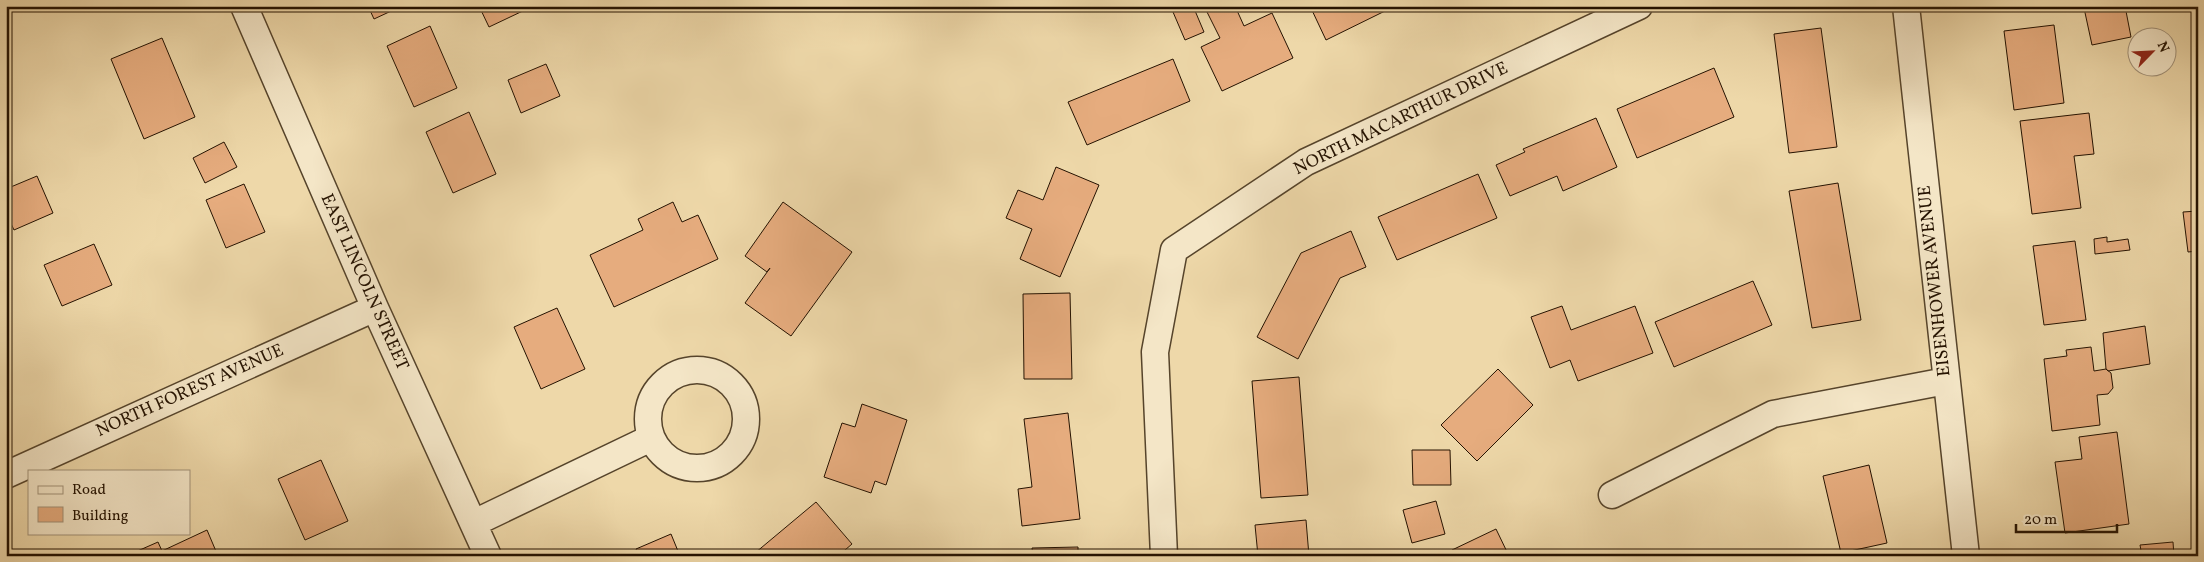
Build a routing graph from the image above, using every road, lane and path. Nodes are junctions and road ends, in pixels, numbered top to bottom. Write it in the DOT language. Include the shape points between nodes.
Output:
graph roads {
  1 [pos="244,6"];
  2 [pos="1639,6"];
  3 [pos="1906,6"];
  4 [pos="375,308"];
  5 [pos="1946,381"];
  6 [pos="651,438"];
  7 [pos="6,475"];
  8 [pos="1612,495"];
  9 [pos="474,523"];
  10 [pos="488,556"];
  11 [pos="1164,556"];
  12 [pos="1966,556"];
  1 -- 4 [label="street, EAST LINCOLN STREET"];
  2 -- 11 [label="street, NORTH MACARTHUR DRIVE" via="1306,162 1174,250 1155,352"];
  3 -- 5 [label="street, EISENHOWER AVENUE"];
  4 -- 7 [label="street, NORTH FOREST AVENUE"];
  4 -- 9 [label="street, EAST LINCOLN STREET"];
  5 -- 8 [label="street" via="1773,414"];
  5 -- 12 [label="street, EISENHOWER AVENUE"];
  6 -- 9 [label="street"];
  9 -- 10 [label="street, EAST LINCOLN STREET"];
}
